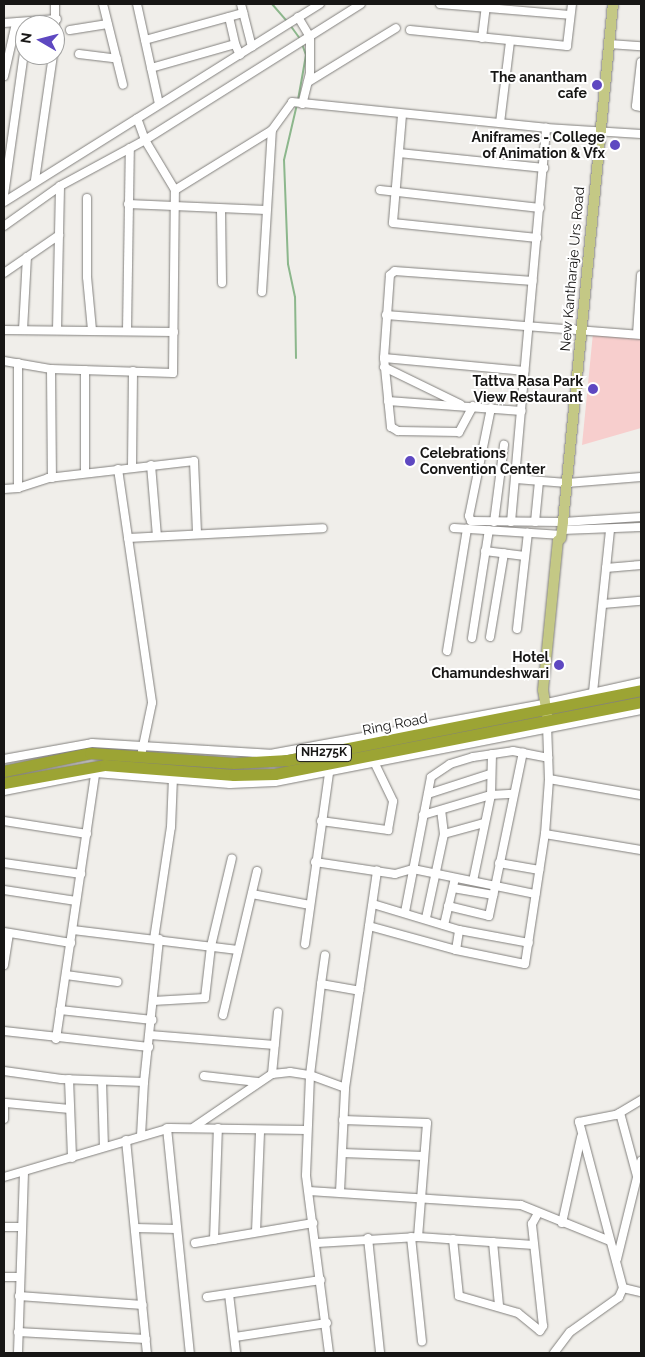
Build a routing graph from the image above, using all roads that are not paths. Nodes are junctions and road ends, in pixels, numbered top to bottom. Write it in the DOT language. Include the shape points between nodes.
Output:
graph roads {
  1 [pos="103,4"];
  2 [pos="138,4"];
  3 [pos="241,4"];
  4 [pos="320,4"];
  5 [pos="361,4"];
  6 [pos="440,4"];
  7 [pos="541,4"];
  8 [pos="572,4"];
  9 [pos="612,4"];
  10 [pos="486,6"];
  11 [pos="540,12"];
  12 [pos="243,13"];
  13 [pos="570,15"];
  14 [pos="229,17"];
  15 [pos="298,17"];
  16 [pos="108,24"];
  17 [pos="15,27"];
  18 [pos="396,28"];
  19 [pos="70,30"];
  20 [pos="410,30"];
  21 [pos="310,37"];
  22 [pos="482,38"];
  23 [pos="145,40"];
  24 [pos="510,41"];
  25 [pos="235,44"];
  26 [pos="609,44"];
  27 [pos="641,46"];
  28 [pos="252,47"];
  29 [pos="79,54"];
  30 [pos="240,55"];
  31 [pos="117,59"];
  32 [pos="641,62"];
  33 [pos="22,65"];
  34 [pos="52,65"];
  35 [pos="151,68"];
  36 [pos="4,76"];
  37 [pos="308,82"];
  38 [pos="123,84"];
  39 [pos="158,104"];
  40 [pos="302,104"];
  41 [pos="641,107"];
  42 [pos="402,114"];
  43 [pos="137,118"];
  44 [pos="500,123"];
  45 [pos="546,128"];
  46 [pos="272,130"];
  47 [pos="599,131"];
  48 [pos="641,134"];
  49 [pos="145,140"];
  50 [pos="130,148"];
  51 [pos="399,153"];
  52 [pos="544,168"];
  53 [pos="35,180"];
  54 [pos="60,186"];
  55 [pos="175,190"];
  56 [pos="380,190"];
  57 [pos="396,192"];
  58 [pos="4,195"];
  59 [pos="87,198"];
  60 [pos="4,202"];
  61 [pos="128,204"];
  62 [pos="174,208"];
  63 [pos="540,208"];
  64 [pos="221,210"];
  65 [pos="266,210"];
  66 [pos="4,226"];
  67 [pos="59,235"];
  68 [pos="537,238"];
  69 [pos="27,257"];
  70 [pos="4,273"];
  71 [pos="641,275"];
  72 [pos="533,281"];
  73 [pos="222,283"];
  74 [pos="641,283"];
  75 [pos="262,292"];
  76 [pos="386,315"];
  77 [pos="528,325"];
  78 [pos="4,330"];
  79 [pos="24,330"];
  80 [pos="57,330"];
  81 [pos="92,330"];
  82 [pos="127,330"];
  83 [pos="581,330"];
  84 [pos="174,332"];
  85 [pos="639,335"];
  86 [pos="384,358"];
  87 [pos="4,362"];
  88 [pos="18,364"];
  89 [pos="384,367"];
  90 [pos="51,369"];
  91 [pos="85,370"];
  92 [pos="133,371"];
  93 [pos="524,371"];
  94 [pos="388,401"];
  95 [pos="464,406"];
  96 [pos="473,406"];
  97 [pos="491,408"];
  98 [pos="522,411"];
  99 [pos="504,445"];
  100 [pos="151,465"];
  101 [pos="132,467"];
  102 [pos="118,469"];
  103 [pos="85,473"];
  104 [pos="641,477"];
  105 [pos="52,478"];
  106 [pos="516,479"];
  107 [pos="538,481"];
  108 [pos="567,483"];
  109 [pos="18,488"];
  110 [pos="4,489"];
  111 [pos="641,517"];
  112 [pos="494,522"];
  113 [pos="511,522"];
  114 [pos="535,522"];
  115 [pos="641,527"];
  116 [pos="323,528"];
  117 [pos="454,528"];
  118 [pos="467,529"];
  119 [pos="610,529"];
  120 [pos="489,530"];
  121 [pos="562,531"];
  122 [pos="197,533"];
  123 [pos="528,533"];
  124 [pos="157,536"];
  125 [pos="128,538"];
  126 [pos="486,551"];
  127 [pos="504,553"];
  128 [pos="525,556"];
  129 [pos="641,566"];
  130 [pos="606,568"];
  131 [pos="641,601"];
  132 [pos="603,604"];
  133 [pos="517,629"];
  134 [pos="490,637"];
  135 [pos="472,638"];
  136 [pos="447,651"];
  137 [pos="641,682"];
  138 [pos="641,690"];
  139 [pos="593,692"];
  140 [pos="641,702"];
  141 [pos="547,703"];
  142 [pos="641,710"];
  143 [pos="547,726"];
  144 [pos="142,750"];
  145 [pos="523,752"];
  146 [pos="492,754"];
  147 [pos="548,758"];
  148 [pos="4,759"];
  149 [pos="375,764"];
  150 [pos="96,769"];
  151 [pos="4,771"];
  152 [pos="329,773"];
  153 [pos="490,774"];
  154 [pos="173,778"];
  155 [pos="549,779"];
  156 [pos="4,783"];
  157 [pos="4,792"];
  158 [pos="428,794"];
  159 [pos="513,794"];
  160 [pos="491,795"];
  161 [pos="641,795"];
  162 [pos="441,811"];
  163 [pos="423,815"];
  164 [pos="4,821"];
  165 [pos="321,821"];
  166 [pos="484,823"];
  167 [pos="87,834"];
  168 [pos="444,834"];
  169 [pos="545,834"];
  170 [pos="641,850"];
  171 [pos="232,858"];
  172 [pos="315,862"];
  173 [pos="4,863"];
  174 [pos="499,863"];
  175 [pos="413,868"];
  176 [pos="377,870"];
  177 [pos="539,870"];
  178 [pos="257,871"];
  179 [pos="435,873"];
  180 [pos="81,874"];
  181 [pos="455,878"];
  182 [pos="473,881"];
  183 [pos="494,886"];
  184 [pos="453,888"];
  185 [pos="4,890"];
  186 [pos="252,894"];
  187 [pos="535,894"];
  188 [pos="493,895"];
  189 [pos="76,901"];
  190 [pos="373,904"];
  191 [pos="310,906"];
  192 [pos="448,906"];
  193 [pos="405,912"];
  194 [pos="426,918"];
  195 [pos="444,925"];
  196 [pos="369,926"];
  197 [pos="73,930"];
  198 [pos="459,930"];
  199 [pos="6,932"];
  200 [pos="156,939"];
  201 [pos="71,943"];
  202 [pos="529,943"];
  203 [pos="305,944"];
  204 [pos="211,946"];
  205 [pos="238,950"];
  206 [pos="456,950"];
  207 [pos="325,955"];
  208 [pos="4,965"];
  209 [pos="66,975"];
  210 [pos="118,982"];
  211 [pos="321,984"];
  212 [pos="359,991"];
  213 [pos="153,1001"];
  214 [pos="60,1010"];
  215 [pos="278,1012"];
  216 [pos="223,1015"];
  217 [pos="152,1020"];
  218 [pos="4,1031"];
  219 [pos="150,1035"];
  220 [pos="56,1039"];
  221 [pos="275,1046"];
  222 [pos="149,1047"];
  223 [pos="4,1071"];
  224 [pos="272,1074"];
  225 [pos="310,1075"];
  226 [pos="204,1076"];
  227 [pos="69,1079"];
  228 [pos="102,1081"];
  229 [pos="144,1082"];
  230 [pos="258,1082"];
  231 [pos="345,1088"];
  232 [pos="641,1100"];
  233 [pos="5,1103"];
  234 [pos="70,1109"];
  235 [pos="620,1113"];
  236 [pos="4,1119"];
  237 [pos="343,1120"];
  238 [pos="194,1127"];
  239 [pos="167,1128"];
  240 [pos="218,1128"];
  241 [pos="260,1130"];
  242 [pos="307,1130"];
  243 [pos="582,1135"];
  244 [pos="141,1136"];
  245 [pos="126,1140"];
  246 [pos="104,1147"];
  247 [pos="342,1153"];
  248 [pos="424,1156"];
  249 [pos="72,1158"];
  250 [pos="641,1161"];
  251 [pos="24,1173"];
  252 [pos="4,1177"];
  253 [pos="637,1178"];
  254 [pos="310,1191"];
  255 [pos="340,1192"];
  256 [pos="421,1197"];
  257 [pos="538,1213"];
  258 [pos="313,1223"];
  259 [pos="562,1223"];
  260 [pos="4,1227"];
  261 [pos="22,1228"];
  262 [pos="135,1228"];
  263 [pos="177,1229"];
  264 [pos="256,1232"];
  265 [pos="414,1237"];
  266 [pos="368,1238"];
  267 [pos="453,1239"];
  268 [pos="214,1240"];
  269 [pos="610,1241"];
  270 [pos="493,1242"];
  271 [pos="195,1243"];
  272 [pos="317,1243"];
  273 [pos="534,1245"];
  274 [pos="617,1259"];
  275 [pos="4,1277"];
  276 [pos="20,1277"];
  277 [pos="321,1280"];
  278 [pos="623,1288"];
  279 [pos="641,1292"];
  280 [pos="229,1294"];
  281 [pos="19,1296"];
  282 [pos="208,1298"];
  283 [pos="143,1305"];
  284 [pos="499,1306"];
  285 [pos="327,1322"];
  286 [pos="18,1332"];
  287 [pos="234,1337"];
  288 [pos="146,1338"];
  289 [pos="422,1341"];
  290 [pos="18,1353"];
  291 [pos="147,1353"];
  292 [pos="190,1353"];
  293 [pos="236,1353"];
  294 [pos="329,1353"];
  295 [pos="380,1353"];
  296 [pos="554,1353"];
  1 -- 16 [label="street"];
  2 -- 23 [label="street"];
  3 -- 12 [label="street"];
  4 -- 15 [label="street"];
  5 -- 21 [label="street"];
  6 -- 10 [label="street"];
  7 -- 11 [label="street"];
  8 -- 13 [label="street"];
  9 -- 26 [label="main road, New Kantharaje Urs Road"];
  10 -- 11 [label="street"];
  10 -- 22 [label="street"];
  11 -- 13 [label="street"];
  12 -- 14 [label="street"];
  12 -- 28 [label="street"];
  13 -- 24 [label="street" via="567,46"];
  14 -- 23 [label="street"];
  14 -- 25 [label="street"];
  15 -- 21 [label="street"];
  15 -- 28 [label="street"];
  16 -- 19 [label="street"];
  16 -- 31 [label="street"];
  17 -- 36 [label="street"];
  18 -- 37 [label="street"];
  20 -- 22 [label="street"];
  21 -- 37 [label="street"];
  21 -- 49 [label="street"];
  22 -- 24 [label="street"];
  23 -- 35 [label="street"];
  24 -- 44 [label="street"];
  25 -- 30 [label="street"];
  25 -- 35 [label="street"];
  26 -- 27 [label="street"];
  26 -- 47 [label="main road, New Kantharaje Urs Road"];
  28 -- 30 [label="street"];
  29 -- 31 [label="street"];
  30 -- 39 [label="street"];
  31 -- 38 [label="street"];
  32 -- 41 [label="street" via="636,106"];
  33 -- 58 [label="street"];
  34 -- 53 [label="street"];
  35 -- 39 [label="street"];
  37 -- 40 [label="street"];
  39 -- 43 [label="street"];
  40 -- 42 [label="street"];
  40 -- 46 [label="street" via="292,102"];
  42 -- 44 [label="street"];
  42 -- 51 [label="street"];
  43 -- 49 [label="street"];
  43 -- 53 [label="street"];
  44 -- 45 [label="street"];
  45 -- 47 [label="street"];
  45 -- 52 [label="street"];
  46 -- 55 [label="street"];
  46 -- 65 [label="street"];
  47 -- 48 [label="street"];
  47 -- 83 [label="main road, New Kantharaje Urs Road"];
  49 -- 50 [label="street"];
  49 -- 55 [label="street"];
  50 -- 54 [label="street"];
  50 -- 61 [label="street"];
  51 -- 52 [label="street"];
  51 -- 57 [label="street"];
  52 -- 63 [label="street"];
  53 -- 60 [label="street"];
  54 -- 66 [label="street"];
  54 -- 67 [label="street"];
  55 -- 62 [label="street"];
  56 -- 57 [label="street"];
  57 -- 63 [label="street"];
  57 -- 68 [label="street" via="393,223"];
  59 -- 81 [label="street" via="87,277"];
  61 -- 62 [label="street"];
  61 -- 82 [label="street"];
  62 -- 64 [label="street"];
  62 -- 84 [label="street"];
  63 -- 68 [label="street"];
  64 -- 65 [label="street"];
  64 -- 73 [label="street"];
  65 -- 75 [label="street"];
  67 -- 69 [label="street"];
  67 -- 80 [label="street"];
  68 -- 72 [label="street"];
  69 -- 70 [label="street"];
  69 -- 79 [label="street"];
  71 -- 74 [label="street"];
  72 -- 76 [label="street" via="395,271 390,275"];
  72 -- 77 [label="street"];
  74 -- 85 [label="street"];
  76 -- 77 [label="street"];
  76 -- 86 [label="street"];
  77 -- 83 [label="street"];
  77 -- 93 [label="street"];
  78 -- 79 [label="street"];
  79 -- 80 [label="street"];
  80 -- 81 [label="street"];
  81 -- 82 [label="street"];
  82 -- 84 [label="street"];
  83 -- 85 [label="street"];
  83 -- 108 [label="main road, New Kantharaje Urs Road"];
  84 -- 92 [label="street" via="173,373"];
  86 -- 89 [label="street"];
  86 -- 93 [label="street"];
  87 -- 88 [label="street"];
  88 -- 90 [label="street"];
  88 -- 109 [label="street"];
  89 -- 94 [label="street"];
  89 -- 95 [label="street"];
  90 -- 91 [label="street"];
  90 -- 105 [label="street"];
  91 -- 92 [label="street"];
  91 -- 103 [label="street"];
  92 -- 101 [label="street"];
  93 -- 98 [label="street"];
  94 -- 95 [label="street"];
  94 -- 96 [label="street" via="391,427 398,431 459,432"];
  95 -- 96 [label="street"];
  96 -- 97 [label="street"];
  97 -- 98 [label="street"];
  97 -- 112 [label="street" via="469,516 472,521"];
  98 -- 106 [label="street"];
  99 -- 112 [label="street"];
  100 -- 101 [label="street"];
  100 -- 122 [label="street" via="194,461"];
  100 -- 124 [label="street"];
  101 -- 102 [label="street"];
  102 -- 103 [label="street"];
  102 -- 125 [label="street"];
  103 -- 105 [label="street"];
  104 -- 108 [label="street"];
  105 -- 109 [label="street"];
  106 -- 107 [label="street"];
  106 -- 113 [label="street"];
  107 -- 108 [label="street"];
  107 -- 114 [label="street"];
  108 -- 121 [label="main road, New Kantharaje Urs Road"];
  109 -- 110 [label="street"];
  111 -- 121 [label="street"];
  112 -- 113 [label="street"];
  113 -- 114 [label="street"];
  114 -- 121 [label="street"];
  115 -- 119 [label="street"];
  116 -- 122 [label="street"];
  117 -- 118 [label="street"];
  118 -- 120 [label="street"];
  118 -- 136 [label="street"];
  119 -- 121 [label="street"];
  119 -- 130 [label="street"];
  120 -- 123 [label="street"];
  120 -- 126 [label="street"];
  121 -- 123 [label="street"];
  121 -- 141 [label="main road, New Kantharaje Urs Road" via="564,542"];
  122 -- 124 [label="street"];
  123 -- 128 [label="street"];
  124 -- 125 [label="street"];
  125 -- 144 [label="street" via="152,704"];
  126 -- 127 [label="street"];
  126 -- 135 [label="street"];
  127 -- 128 [label="street"];
  127 -- 134 [label="street"];
  128 -- 133 [label="street"];
  129 -- 130 [label="street"];
  130 -- 132 [label="street"];
  131 -- 132 [label="street"];
  132 -- 139 [label="street"];
  137 -- 139 [label="street"];
  138 -- 141 [label="highway, Ring Road / NH275K"];
  139 -- 141 [label="street"];
  140 -- 143 [label="highway, Ring Road / NH275K"];
  141 -- 143 [label="main road, New Kantharaje Urs Road"];
  141 -- 144 [label="highway, Ring Road / NH275K" via="265,762"];
  142 -- 143 [label="street"];
  143 -- 147 [label="street"];
  143 -- 149 [label="street"];
  143 -- 150 [label="highway, Ring Road / NH275K" via="270,775"];
  144 -- 148 [label="street" via="92,743"];
  144 -- 151 [label="highway, Ring Road / NH275K" via="90,753"];
  145 -- 146 [label="street"];
  145 -- 147 [label="street"];
  145 -- 159 [label="street"];
  146 -- 153 [label="street"];
  146 -- 158 [label="street" via="465,759 438,771 431,777"];
  147 -- 155 [label="street"];
  149 -- 152 [label="street"];
  149 -- 165 [label="street" via="393,802 388,830"];
  150 -- 154 [label="street"];
  150 -- 156 [label="highway, Ring Road / NH275K"];
  150 -- 157 [label="street"];
  150 -- 167 [label="street"];
  152 -- 154 [label="street" via="256,784"];
  152 -- 165 [label="street"];
  153 -- 158 [label="street"];
  153 -- 160 [label="street"];
  154 -- 200 [label="street" via="171,827"];
  155 -- 161 [label="street"];
  155 -- 169 [label="street"];
  158 -- 163 [label="street"];
  159 -- 160 [label="street"];
  159 -- 174 [label="street"];
  160 -- 162 [label="street"];
  160 -- 166 [label="street"];
  162 -- 163 [label="street"];
  162 -- 168 [label="street"];
  163 -- 175 [label="street"];
  164 -- 167 [label="street"];
  165 -- 172 [label="street"];
  166 -- 168 [label="street"];
  166 -- 182 [label="street"];
  167 -- 180 [label="street"];
  168 -- 179 [label="street"];
  169 -- 170 [label="street"];
  169 -- 177 [label="street"];
  171 -- 204 [label="street"];
  172 -- 176 [label="street"];
  172 -- 191 [label="street"];
  173 -- 180 [label="street"];
  174 -- 177 [label="street"];
  174 -- 183 [label="street"];
  175 -- 176 [label="street" via="395,874"];
  175 -- 179 [label="street"];
  175 -- 193 [label="street"];
  176 -- 190 [label="street"];
  177 -- 187 [label="street"];
  178 -- 186 [label="street"];
  179 -- 181 [label="street"];
  179 -- 194 [label="street"];
  180 -- 189 [label="street"];
  181 -- 182 [label="street"];
  181 -- 184 [label="street"];
  182 -- 183 [label="street"];
  183 -- 187 [label="street"];
  183 -- 188 [label="street"];
  184 -- 188 [label="street"];
  184 -- 192 [label="street"];
  185 -- 189 [label="street"];
  186 -- 191 [label="street"];
  186 -- 205 [label="street"];
  187 -- 202 [label="street"];
  188 -- 192 [label="street" via="489,916"];
  189 -- 197 [label="street"];
  190 -- 193 [label="street"];
  190 -- 196 [label="street"];
  191 -- 203 [label="street"];
  192 -- 195 [label="street"];
  193 -- 194 [label="street"];
  194 -- 195 [label="street"];
  195 -- 198 [label="street"];
  196 -- 206 [label="street"];
  196 -- 212 [label="street"];
  197 -- 200 [label="street"];
  197 -- 201 [label="street"];
  198 -- 202 [label="street"];
  198 -- 206 [label="street"];
  199 -- 201 [label="street"];
  199 -- 208 [label="street"];
  200 -- 204 [label="street"];
  200 -- 213 [label="street"];
  201 -- 209 [label="street"];
  202 -- 206 [label="street" via="525,964"];
  204 -- 205 [label="street"];
  204 -- 213 [label="street" via="204,1000"];
  205 -- 216 [label="street"];
  207 -- 211 [label="street"];
  209 -- 210 [label="street"];
  209 -- 214 [label="street"];
  211 -- 212 [label="street"];
  211 -- 225 [label="street"];
  212 -- 231 [label="street"];
  213 -- 217 [label="street"];
  214 -- 217 [label="street"];
  214 -- 220 [label="street"];
  215 -- 221 [label="street"];
  217 -- 219 [label="street"];
  218 -- 220 [label="street"];
  219 -- 221 [label="street"];
  219 -- 222 [label="street"];
  220 -- 222 [label="street"];
  221 -- 224 [label="street"];
  222 -- 229 [label="street"];
  223 -- 227 [label="street"];
  224 -- 225 [label="street"];
  224 -- 230 [label="street"];
  225 -- 231 [label="street"];
  225 -- 242 [label="street"];
  226 -- 230 [label="street"];
  227 -- 228 [label="street"];
  227 -- 234 [label="street"];
  228 -- 229 [label="street"];
  228 -- 246 [label="street"];
  229 -- 244 [label="street"];
  230 -- 238 [label="street"];
  231 -- 237 [label="street"];
  232 -- 235 [label="street"];
  233 -- 234 [label="street"];
  233 -- 236 [label="street"];
  234 -- 249 [label="street"];
  235 -- 243 [label="street" via="578,1122"];
  235 -- 253 [label="street"];
  237 -- 247 [label="street"];
  237 -- 248 [label="street" via="427,1123"];
  238 -- 239 [label="street"];
  238 -- 240 [label="street"];
  239 -- 244 [label="street"];
  239 -- 263 [label="street"];
  240 -- 241 [label="street"];
  240 -- 268 [label="street"];
  241 -- 242 [label="street"];
  241 -- 264 [label="street"];
  242 -- 254 [label="street" via="306,1175"];
  243 -- 259 [label="street"];
  243 -- 269 [label="street"];
  244 -- 245 [label="street"];
  245 -- 246 [label="street"];
  245 -- 262 [label="street"];
  246 -- 249 [label="street"];
  247 -- 248 [label="street"];
  247 -- 255 [label="street"];
  248 -- 256 [label="street"];
  249 -- 251 [label="street"];
  250 -- 253 [label="street"];
  251 -- 252 [label="street"];
  251 -- 261 [label="street"];
  253 -- 274 [label="street"];
  254 -- 255 [label="street"];
  254 -- 258 [label="street"];
  255 -- 256 [label="street"];
  256 -- 257 [label="street" via="521,1205"];
  256 -- 265 [label="street"];
  257 -- 259 [label="street"];
  257 -- 273 [label="street" via="532,1221"];
  258 -- 264 [label="street"];
  258 -- 272 [label="street"];
  259 -- 269 [label="street"];
  260 -- 261 [label="street"];
  261 -- 276 [label="street"];
  262 -- 263 [label="street"];
  262 -- 283 [label="street"];
  263 -- 292 [label="street"];
  264 -- 268 [label="street"];
  265 -- 266 [label="street"];
  265 -- 267 [label="street"];
  265 -- 289 [label="street"];
  266 -- 272 [label="street"];
  266 -- 295 [label="street"];
  267 -- 270 [label="street"];
  267 -- 284 [label="street" via="459,1296"];
  268 -- 271 [label="street"];
  269 -- 274 [label="street"];
  270 -- 273 [label="street"];
  270 -- 284 [label="street"];
  272 -- 277 [label="street"];
  273 -- 284 [label="street" via="542,1330 538,1332 523,1316"];
  274 -- 278 [label="street"];
  275 -- 276 [label="street"];
  276 -- 281 [label="street"];
  277 -- 280 [label="street"];
  277 -- 285 [label="street"];
  278 -- 279 [label="street"];
  278 -- 296 [label="street" via="619,1297 570,1332"];
  280 -- 282 [label="street"];
  280 -- 287 [label="street"];
  281 -- 283 [label="street"];
  281 -- 286 [label="street"];
  283 -- 288 [label="street"];
  285 -- 287 [label="street"];
  285 -- 294 [label="street"];
  286 -- 288 [label="street"];
  286 -- 290 [label="street"];
  287 -- 293 [label="street"];
  288 -- 291 [label="street"];
}
